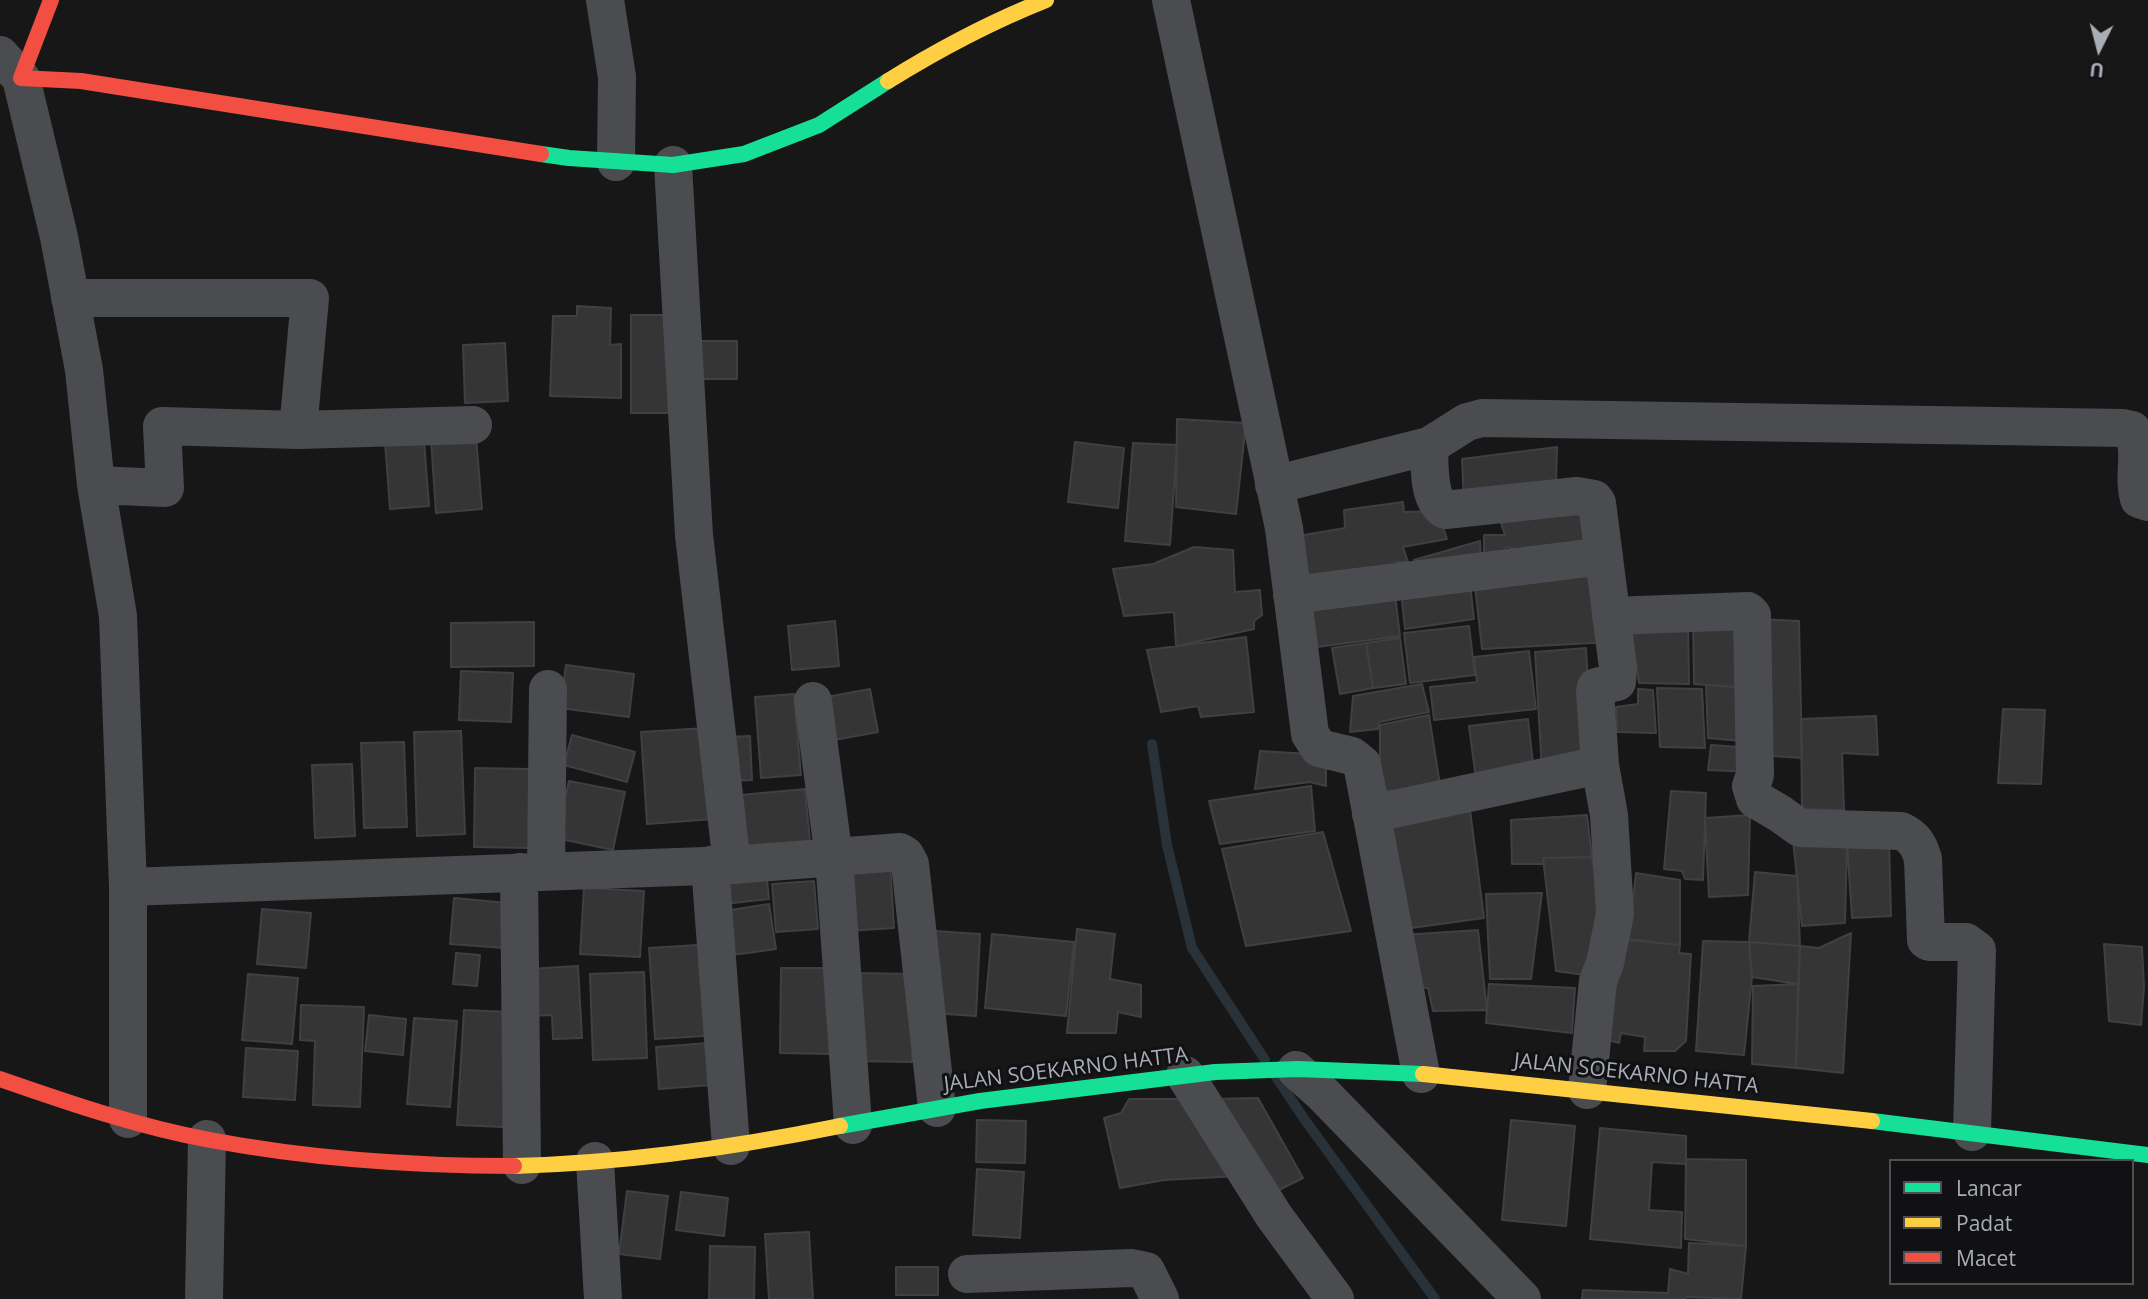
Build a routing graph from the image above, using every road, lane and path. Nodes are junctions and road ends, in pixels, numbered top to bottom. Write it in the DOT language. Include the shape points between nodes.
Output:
graph roads {
  1 [pos="51,0"];
  2 [pos="605,0"];
  3 [pos="1046,0"];
  4 [pos="1171,0"];
  5 [pos="10,67"];
  6 [pos="616,162"];
  7 [pos="673,165"];
  8 [pos="70,298"];
  9 [pos="473,425"];
  10 [pos="298,430"];
  11 [pos="1429,446"];
  12 [pos="96,485"];
  13 [pos="1274,485"];
  14 [pos="2148,502"];
  15 [pos="1604,556"];
  16 [pos="1292,595"];
  17 [pos="1611,616"];
  18 [pos="548,689"];
  19 [pos="813,701"];
  20 [pos="1600,765"];
  21 [pos="1371,814"];
  22 [pos="834,859"];
  23 [pos="721,865"];
  24 [pos="532,871"];
  25 [pos="128,887"];
  26 [pos="1291,1070"];
  27 [pos="1421,1074"];
  28 [pos="1185,1075"];
  29 [pos="0,1079"];
  30 [pos="1587,1090"];
  31 [pos="937,1108"];
  32 [pos="128,1119"];
  33 [pos="853,1125"];
  34 [pos="1972,1132"];
  35 [pos="207,1139"];
  36 [pos="731,1146"];
  37 [pos="2148,1155"];
  38 [pos="596,1161"];
  39 [pos="522,1165"];
  40 [pos="967,1274"];
  41 [pos="204,1299"];
  42 [pos="603,1299"];
  43 [pos="1160,1299"];
  44 [pos="1335,1299"];
  45 [pos="1522,1299"];
  1 -- 5 [label="main road"];
  2 -- 6 [label="street" via="617,77"];
  3 -- 7 [label="main road" via="933,53 819,125 744,154"];
  4 -- 13 [label="street"];
  5 -- 6 [label="main road" via="569,159"];
  5 -- 8 [label="street" via="59,237"];
  6 -- 7 [label="main road"];
  7 -- 23 [label="street" via="694,535"];
  8 -- 10 [label="street" via="310,298"];
  8 -- 12 [label="street" via="84,370"];
  9 -- 10 [label="street"];
  10 -- 12 [label="street" via="162,426 165,488"];
  11 -- 13 [label="street"];
  11 -- 14 [label="street" via="1482,418 2123,428 2132,430 2138,443 2136,489 2139,499"];
  11 -- 15 [label="street" via="1433,491 1440,507 1577,496 1594,499"];
  12 -- 25 [label="street" via="118,616"];
  13 -- 16 [label="street"];
  15 -- 16 [label="street"];
  15 -- 17 [label="street"];
  16 -- 21 [label="street" via="1310,734 1319,748 1352,756 1362,764"];
  17 -- 20 [label="street" via="1617,682 1596,687"];
  17 -- 34 [label="street" via="1748,611 1752,615 1755,775 1751,786 1755,799 1800,828 1911,835 1923,859 1926,940 1966,942 1977,950"];
  18 -- 24 [label="street"];
  19 -- 22 [label="street"];
  20 -- 21 [label="street"];
  20 -- 30 [label="street" via="1609,815 1615,914 1598,981"];
  21 -- 27 [label="street"];
  22 -- 23 [label="street"];
  22 -- 31 [label="street" via="900,852 910,864"];
  22 -- 33 [label="street"];
  23 -- 24 [label="street"];
  23 -- 36 [label="street"];
  24 -- 25 [label="street"];
  24 -- 39 [label="street"];
  25 -- 32 [label="street"];
  26 -- 27 [label="main road, JALAN SOEKARNO HATTA"];
  26 -- 28 [label="main road, JALAN SOEKARNO HATTA"];
  26 -- 45 [label="street" via="1322,1093"];
  27 -- 30 [label="main road, JALAN SOEKARNO HATTA"];
  28 -- 31 [label="main road, JALAN SOEKARNO HATTA"];
  28 -- 44 [label="street" via="1274,1216"];
  29 -- 32 [label="main road, JALAN SOEKARNO HATTA"];
  30 -- 34 [label="main road, JALAN SOEKARNO HATTA"];
  31 -- 33 [label="main road, JALAN SOEKARNO HATTA"];
  32 -- 35 [label="main road, JALAN SOEKARNO HATTA"];
  33 -- 36 [label="main road, JALAN SOEKARNO HATTA"];
  34 -- 37 [label="main road, JALAN SOEKARNO HATTA"];
  35 -- 39 [label="main road, JALAN SOEKARNO HATTA" via="373,1162"];
  35 -- 41 [label="street"];
  36 -- 38 [label="main road, JALAN SOEKARNO HATTA"];
  38 -- 39 [label="main road, JALAN SOEKARNO HATTA"];
  38 -- 42 [label="street"];
  40 -- 43 [label="street" via="1132,1268 1146,1271"];
}
